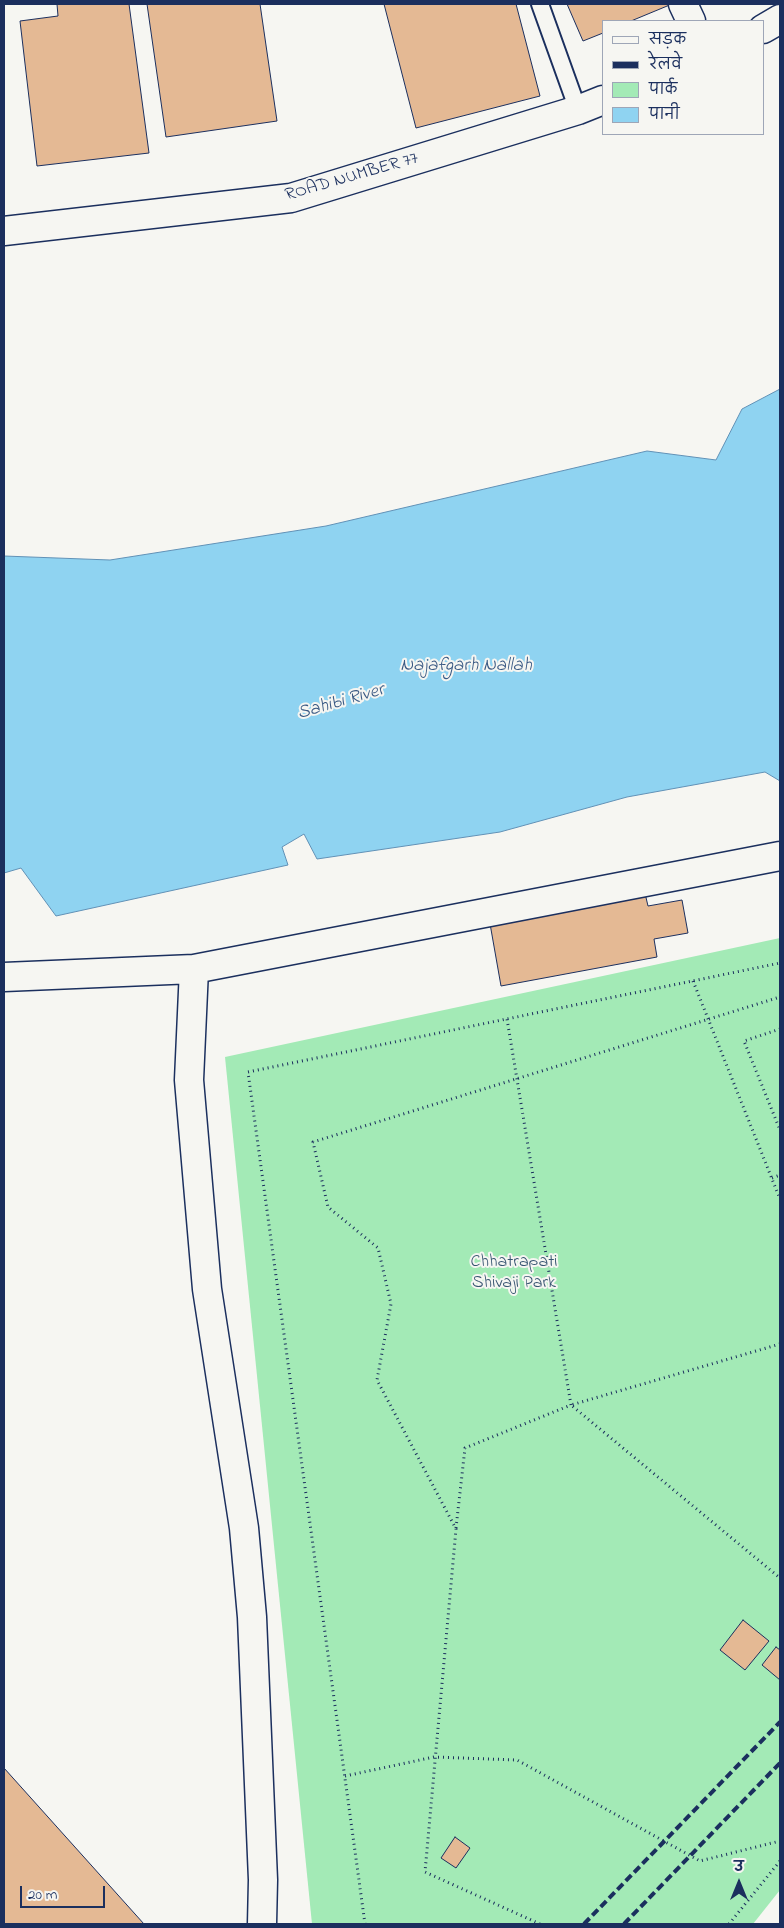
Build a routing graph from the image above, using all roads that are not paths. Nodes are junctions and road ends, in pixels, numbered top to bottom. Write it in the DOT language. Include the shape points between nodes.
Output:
graph roads {
  1 [pos="540,4"];
  2 [pos="682,4"];
  3 [pos="690,20"];
  4 [pos="780,20"];
  5 [pos="764,28"];
  6 [pos="591,105"];
  7 [pos="4,230"];
  8 [pos="780,856"];
  9 [pos="194,969"];
  10 [pos="4,977"];
  11 [pos="262,1924"];
  1 -- 6 [label="lane"];
  2 -- 3 [label="street"];
  4 -- 5 [label="street"];
  6 -- 7 [label="street, ROAD NUMBER 77" via="291,198"];
  8 -- 9 [label="street"];
  9 -- 10 [label="street"];
  9 -- 11 [label="street" via="189,1080 207,1289 244,1528 252,1617"];
}
